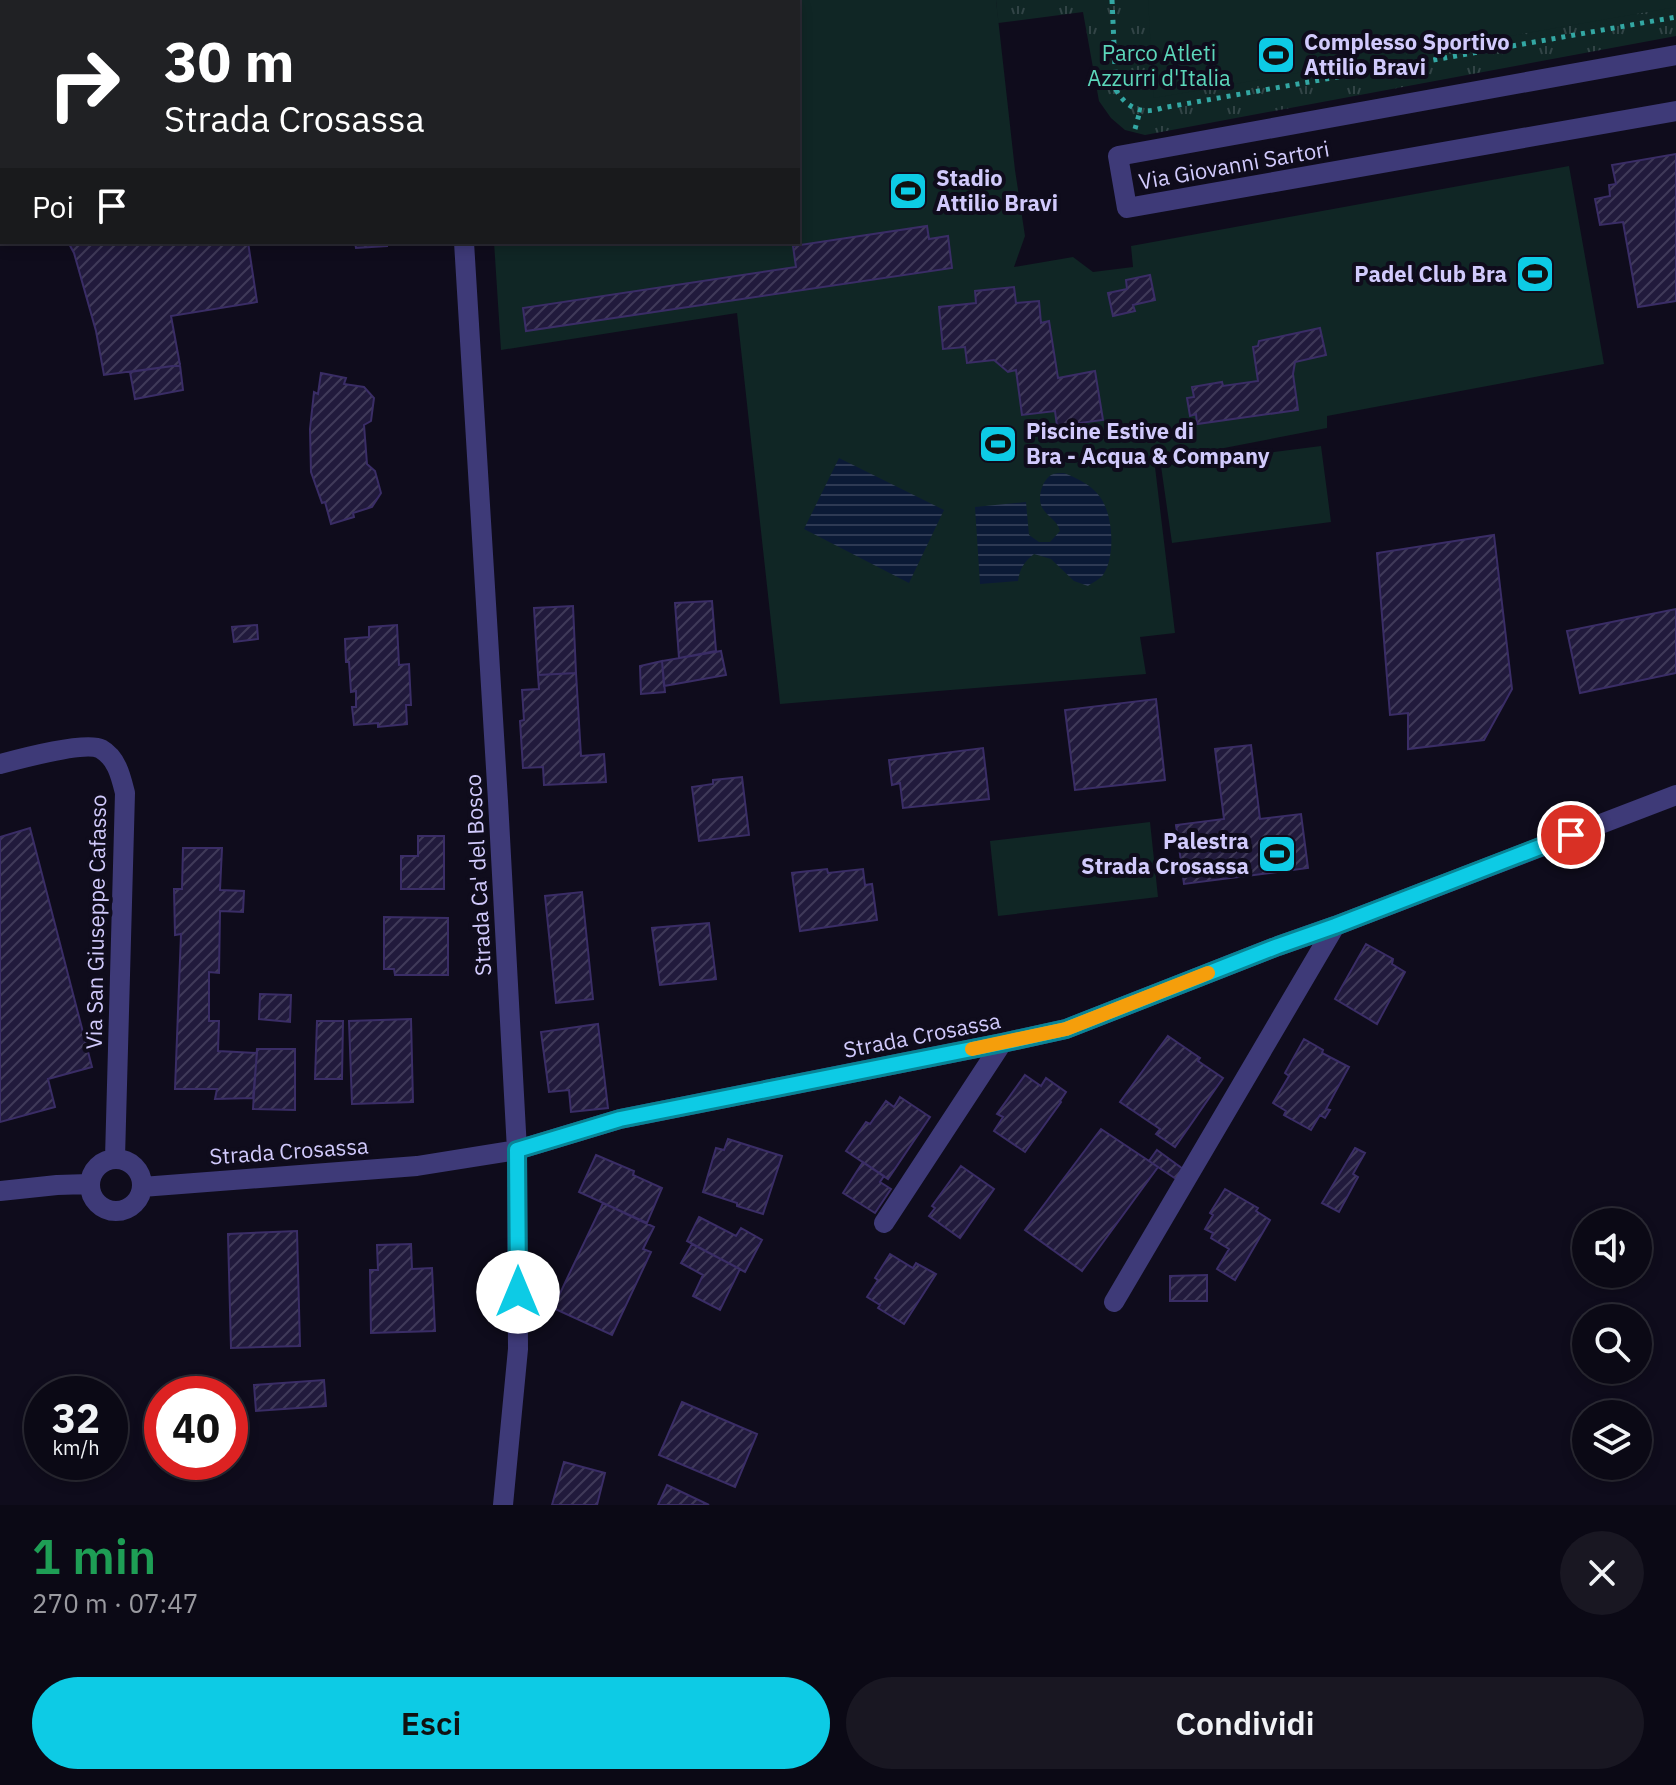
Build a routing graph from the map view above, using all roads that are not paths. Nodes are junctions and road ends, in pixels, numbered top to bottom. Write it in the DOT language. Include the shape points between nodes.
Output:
graph roads {
  1 [pos="1676,55"];
  2 [pos="1676,111"];
  3 [pos="464,244"];
  4 [pos="0,764"];
  5 [pos="1676,795"];
  6 [pos="1335,926"];
  7 [pos="1002,1043"];
  8 [pos="517,1150"];
  9 [pos="115,1158"];
  10 [pos="89,1184"];
  11 [pos="142,1187"];
  12 [pos="0,1191"];
  13 [pos="884,1223"];
  14 [pos="1114,1302"];
  15 [pos="503,1505"];
  1 -- 2 [label="street, Via Giovanni Sartori" via="1118,156 1127,208"];
  3 -- 8 [label="street, Strada Ca' del Bosco"];
  4 -- 9 [label="street, Via San Giuseppe Cafasso" via="86,746 101,749 118,767 125,793"];
  5 -- 6 [label="street, Strada Crosassa"];
  6 -- 7 [label="street, Strada Crosassa" via="1066,1029"];
  6 -- 14 [label="street"];
  7 -- 8 [label="street, Strada Crosassa" via="620,1119"];
  7 -- 13 [label="street"];
  8 -- 11 [label="street, Strada Crosassa" via="417,1166"];
  8 -- 15 [label="street, Strada Ca' del Bosco" via="518,1349"];
  9 -- 10 [label="street" via="97,1166"];
  9 -- 11 [label="street" via="135,1166"];
  10 -- 11 [label="street" via="97,1203 115,1211 133,1205"];
  10 -- 12 [label="street"];
}
